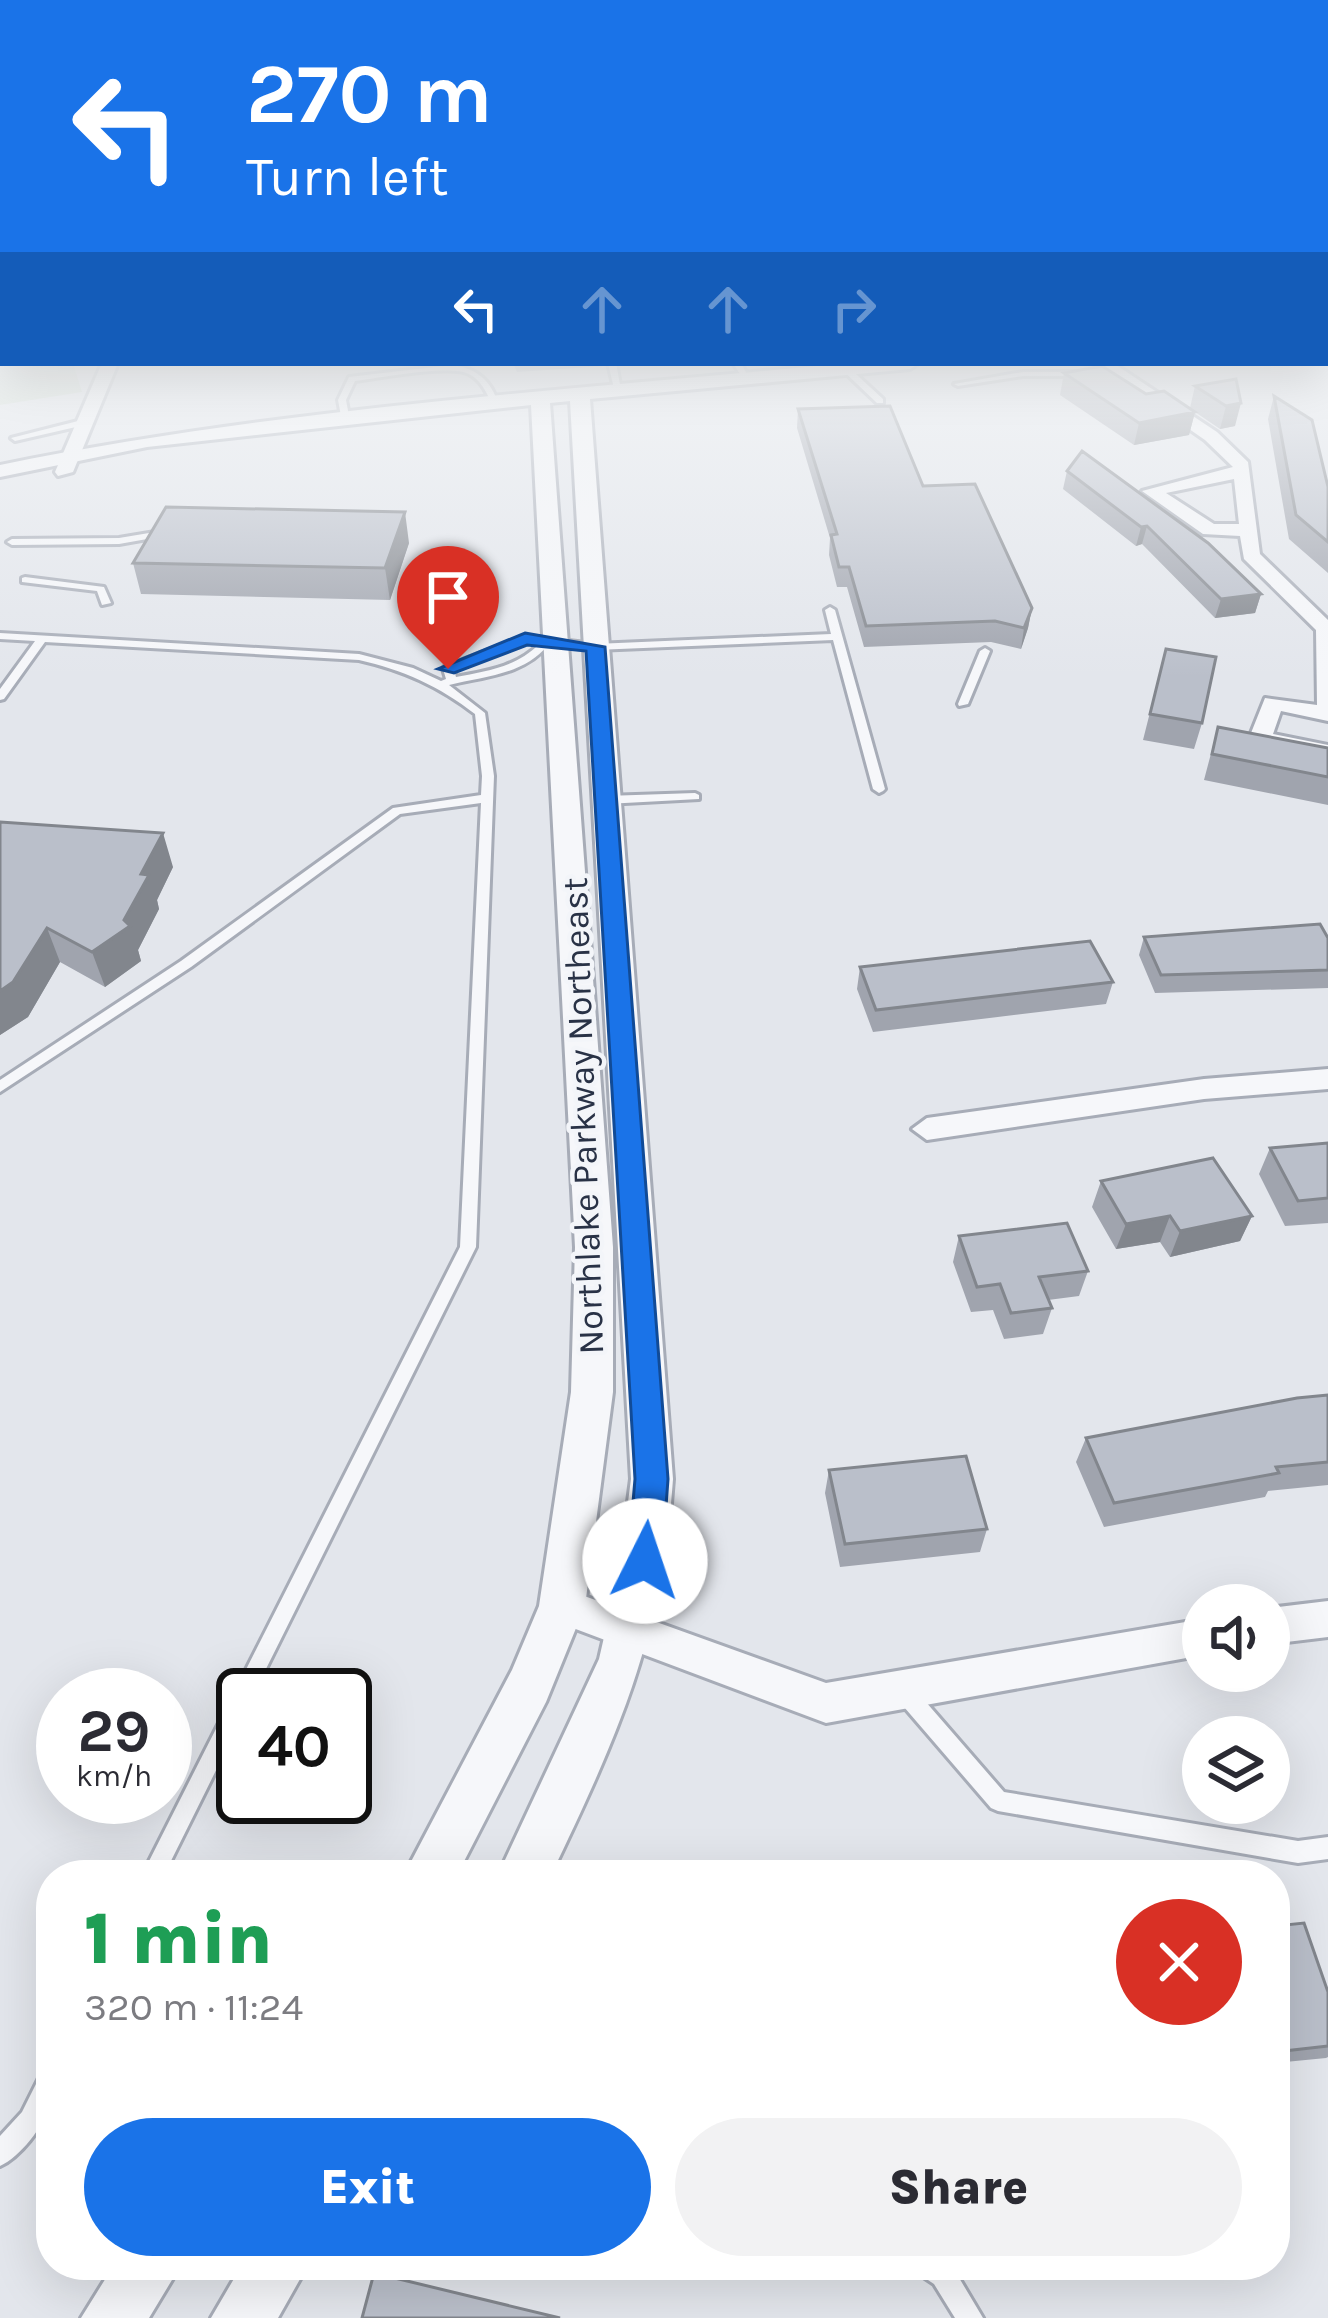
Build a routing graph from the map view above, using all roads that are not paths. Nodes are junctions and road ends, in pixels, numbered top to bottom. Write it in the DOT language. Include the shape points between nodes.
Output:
graph roads {
  1 [pos="70,460"];
  2 [pos="90,460"];
  3 [pos="95,460"];
  4 [pos="548,460"];
  5 [pos="576,460"];
  6 [pos="1236,460"];
  7 [pos="68,464"];
  8 [pos="0,471"];
  9 [pos="1243,472"];
  10 [pos="0,487"];
  11 [pos="1248,530"];
  12 [pos="161,534"];
  13 [pos="13,542"];
  14 [pos="25,580"];
  15 [pos="106,603"];
  16 [pos="830,610"];
  17 [pos="0,636"];
  18 [pos="43,637"];
  19 [pos="837,637"];
  20 [pos="566,646"];
  21 [pos="985,652"];
  22 [pos="448,682"];
  23 [pos="0,697"];
  24 [pos="963,704"];
  25 [pos="1326,713"];
  26 [pos="1328,752"];
  27 [pos="879,789"];
  28 [pos="695,797"];
  29 [pos="488,798"];
  30 [pos="606,800"];
  31 [pos="1328,1079"];
  32 [pos="0,1087"];
  33 [pos="927,1129"];
  34 [pos="562,1606"];
  35 [pos="1328,1619"];
  36 [pos="1290,1624"];
  37 [pos="630,1633"];
  38 [pos="1182,1641"];
  39 [pos="257,1668"];
  40 [pos="902,1690"];
  41 [pos="216,1749"];
  42 [pos="1328,1848"];
  43 [pos="160,1860"];
  44 [pos="438,1860"];
  45 [pos="531,1860"];
  46 [pos="36,2108"];
  47 [pos="0,2154"];
  48 [pos="140,2280"];
  49 [pos="268,2280"];
  50 [pos="946,2280"];
  51 [pos="112,2318"];
  52 [pos="242,2318"];
  53 [pos="970,2318"];
  1 -- 7 [label="street"];
  2 -- 7 [label="street"];
  3 -- 7 [label="street"];
  4 -- 20 [label="street, Northlake Parkway Northeast"];
  5 -- 20 [label="street, Northlake Parkway Northeast"];
  6 -- 9 [label="street"];
  7 -- 8 [label="street"];
  7 -- 10 [label="street"];
  9 -- 11 [label="street"];
  9 -- 11 [label="street" via="1150,491 1210,530"];
  11 -- 25 [label="street" via="1252,555 1326,628"];
  12 -- 13 [label="lane"];
  14 -- 15 [label="lane" via="91,585"];
  16 -- 19 [label="lane"];
  17 -- 18 [label="lane"];
  18 -- 22 [label="lane" via="359,657"];
  18 -- 23 [label="lane"];
  19 -- 20 [label="lane"];
  19 -- 27 [label="lane"];
  20 -- 22 [label="lane"];
  20 -- 22 [label="lane" via="525,639 448,669"];
  20 -- 30 [label="street, Northlake Parkway Northeast"];
  20 -- 34 [label="street, Northlake Parkway Northeast" via="594,1247 592,1392"];
  21 -- 24 [label="lane"];
  22 -- 29 [label="lane" via="480,713"];
  25 -- 26 [label="street" via="1273,703 1260,738"];
  28 -- 30 [label="lane"];
  29 -- 32 [label="lane" via="398,811"];
  29 -- 39 [label="lane" via="468,1247"];
  30 -- 37 [label="street, Northlake Parkway Northeast" via="652,1479"];
  31 -- 33 [label="street" via="1204,1088"];
  34 -- 37 [label="street"];
  34 -- 44 [label="street, Northlake Parkway Northeast"];
  35 -- 36 [label="street"];
  37 -- 40 [label="street" via="826,1703"];
  37 -- 45 [label="street, Northlake Parkway Northeast"];
  38 -- 40 [label="street"];
  40 -- 42 [label="lane" via="998,1801 1298,1852"];
  41 -- 43 [label="lane"];
  46 -- 47 [label="lane"];
  48 -- 51 [label="street"];
  49 -- 52 [label="street"];
  50 -- 53 [label="lane"];
}
